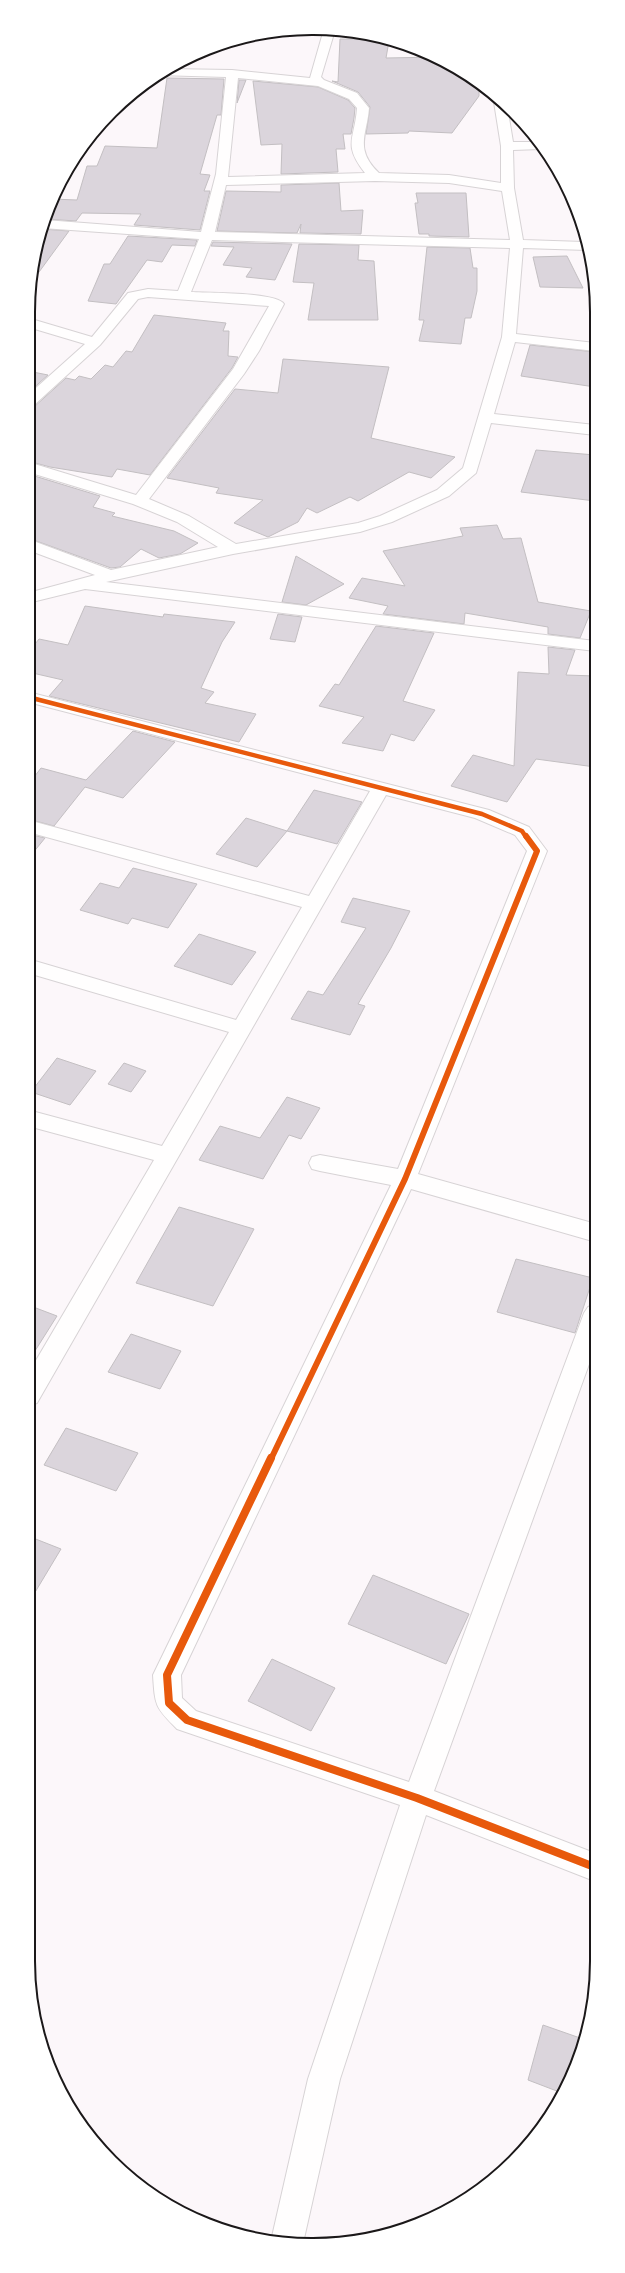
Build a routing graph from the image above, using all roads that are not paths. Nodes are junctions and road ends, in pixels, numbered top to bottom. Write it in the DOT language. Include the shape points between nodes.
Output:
graph roads {
  1 [pos="327,36"];
  2 [pos="173,72"];
  3 [pos="232,74"];
  4 [pos="320,82"];
  5 [pos="501,109"];
  6 [pos="507,146"];
  7 [pos="534,146"];
  8 [pos="376,177"];
  9 [pos="220,181"];
  10 [pos="508,188"];
  11 [pos="50,224"];
  12 [pos="207,236"];
  13 [pos="517,244"];
  14 [pos="582,246"];
  15 [pos="182,295"];
  16 [pos="35,324"];
  17 [pos="509,337"];
  18 [pos="95,342"];
  19 [pos="590,346"];
  20 [pos="35,397"];
  21 [pos="485,418"];
  22 [pos="590,429"];
  23 [pos="35,469"];
  24 [pos="139,501"];
  25 [pos="35,547"];
  26 [pos="233,549"];
  27 [pos="110,575"];
  28 [pos="82,585"];
  29 [pos="35,596"];
  30 [pos="590,645"];
  31 [pos="35,699"];
  32 [pos="380,790"];
  33 [pos="35,828"];
  34 [pos="315,904"];
  35 [pos="35,968"];
  36 [pos="240,1028"];
  37 [pos="35,1120"];
  38 [pos="166,1155"];
  39 [pos="320,1163"];
  40 [pos="405,1179"];
  41 [pos="590,1231"];
  42 [pos="590,1329"];
  43 [pos="35,1384"];
  44 [pos="417,1798"];
  45 [pos="590,1865"];
  46 [pos="288,2237"];
  1 -- 4 [label="street" via="315,77"];
  2 -- 3 [label="street"];
  3 -- 4 [label="street"];
  3 -- 9 [label="street"];
  4 -- 8 [label="street" via="353,96 363,108 357,136 363,163"];
  5 -- 6 [label="street"];
  6 -- 7 [label="street"];
  6 -- 10 [label="street"];
  8 -- 9 [label="street"];
  8 -- 10 [label="street" via="449,179"];
  9 -- 12 [label="street"];
  10 -- 13 [label="street"];
  11 -- 12 [label="street"];
  12 -- 13 [label="street"];
  12 -- 15 [label="street"];
  13 -- 14 [label="street"];
  13 -- 17 [label="street"];
  15 -- 18 [label="street" via="148,293 133,296"];
  15 -- 24 [label="street" via="269,301 277,304 239,370"];
  16 -- 18 [label="street"];
  17 -- 19 [label="street"];
  17 -- 21 [label="street"];
  18 -- 20 [label="street"];
  21 -- 22 [label="street"];
  21 -- 26 [label="street" via="470,470 443,493 360,527"];
  23 -- 24 [label="street"];
  24 -- 26 [label="street" via="183,519"];
  25 -- 27 [label="street"];
  26 -- 27 [label="street"];
  27 -- 28 [label="street"];
  28 -- 29 [label="street"];
  28 -- 30 [label="street"];
  31 -- 32 [label="street"];
  32 -- 34 [label="street"];
  32 -- 40 [label="street" via="482,814 522,831 537,851"];
  33 -- 34 [label="street"];
  34 -- 36 [label="street"];
  35 -- 36 [label="street"];
  36 -- 38 [label="street"];
  37 -- 38 [label="street"];
  38 -- 43 [label="street"];
  39 -- 40 [label="street"];
  40 -- 41 [label="street"];
  40 -- 44 [label="street" via="167,1675 169,1703 187,1720"];
  42 -- 44 [label="street"];
  44 -- 45 [label="street"];
  44 -- 46 [label="street" via="324,2079"];
}
